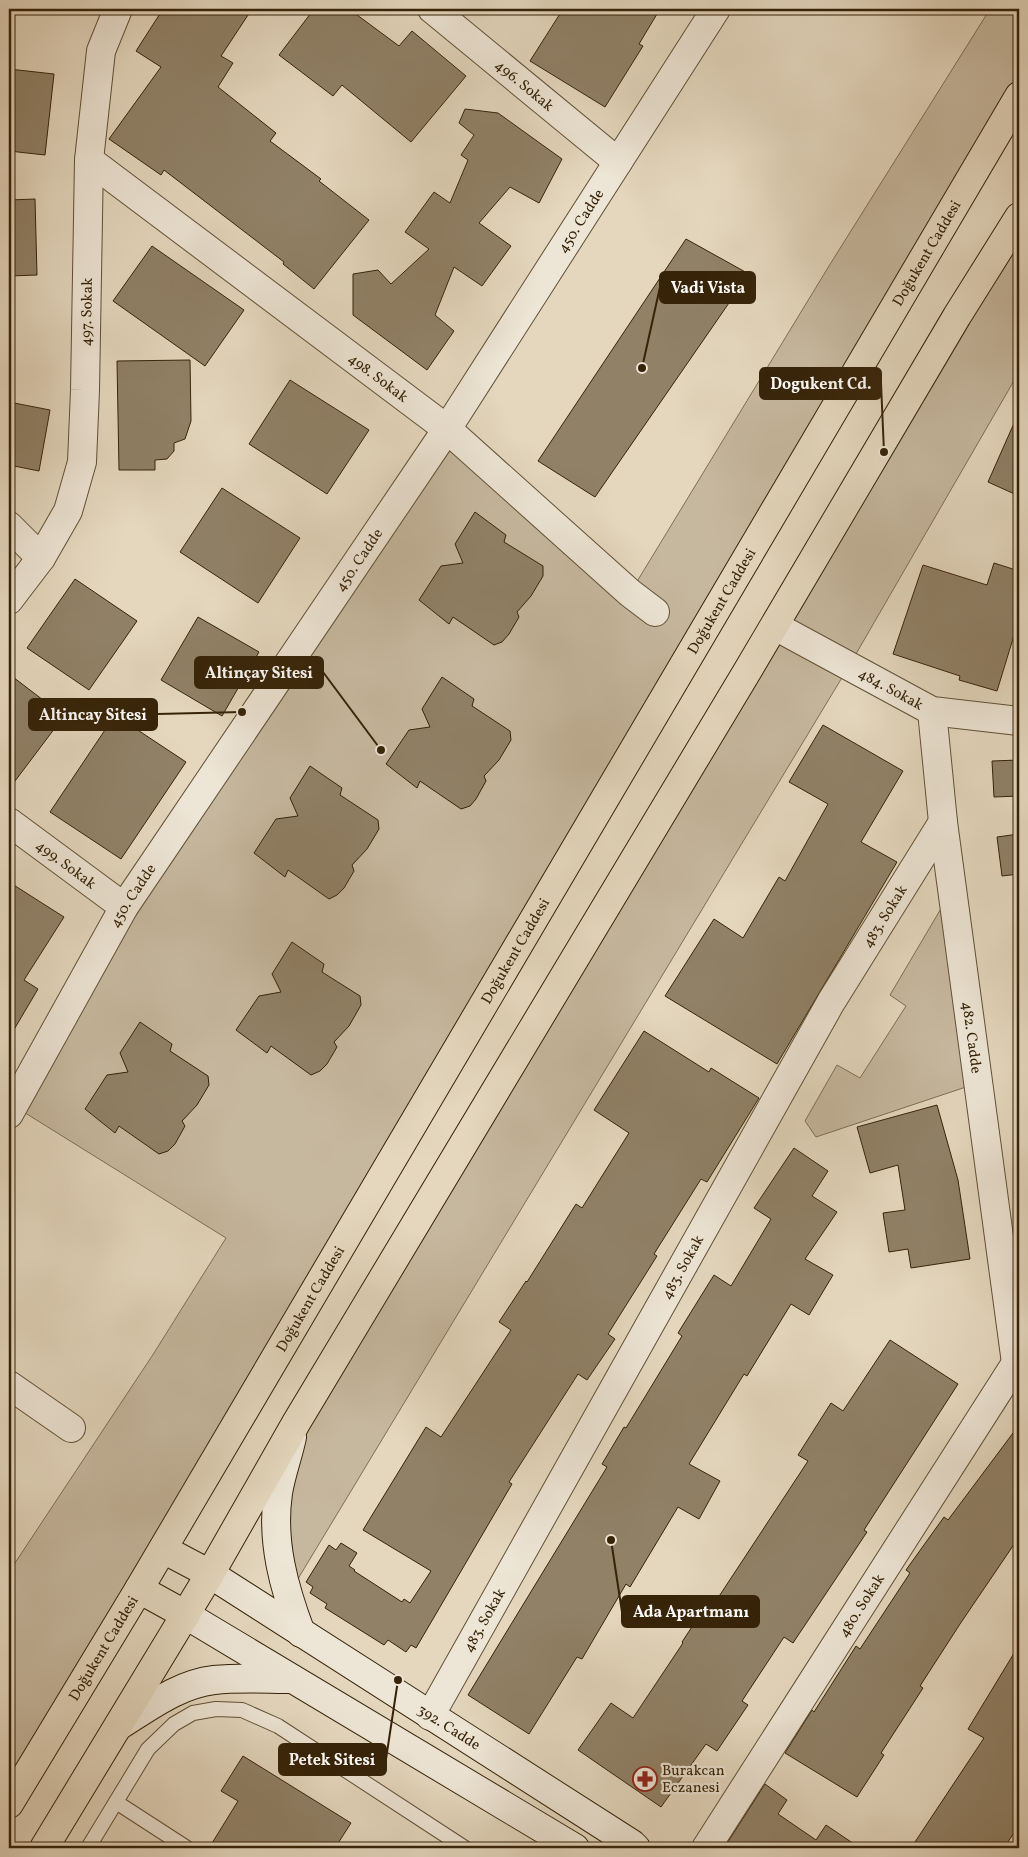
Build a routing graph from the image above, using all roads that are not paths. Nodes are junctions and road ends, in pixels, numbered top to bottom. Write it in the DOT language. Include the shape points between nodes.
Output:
graph roads {
  1 [pos="118,9"];
  2 [pos="432,9"];
  3 [pos="716,9"];
  4 [pos="1019,96"];
  5 [pos="89,160"];
  6 [pos="618,162"];
  7 [pos="1019,217"];
  8 [pos="447,429"];
  9 [pos="9,526"];
  10 [pos="41,558"];
  11 [pos="9,600"];
  12 [pos="655,612"];
  13 [pos="775,626"];
  14 [pos="932,711"];
  15 [pos="1019,721"];
  16 [pos="9,822"];
  17 [pos="943,822"];
  18 [pos="124,907"];
  19 [pos="9,1114"];
  20 [pos="1018,1364"];
  21 [pos="9,1385"];
  22 [pos="296,1423"];
  23 [pos="71,1428"];
  24 [pos="163,1549"];
  25 [pos="210,1574"];
  26 [pos="139,1589"];
  27 [pos="186,1615"];
  28 [pos="301,1633"];
  29 [pos="292,1679"];
  30 [pos="430,1716"];
  31 [pos="120,1724"];
  32 [pos="116,1802"];
  33 [pos="9,1804"];
  34 [pos="44,1848"];
  35 [pos="88,1848"];
  36 [pos="187,1848"];
  37 [pos="465,1848"];
  38 [pos="574,1848"];
  39 [pos="636,1848"];
  40 [pos="706,1848"];
  1 -- 5 [label="street, 497. Sokak" via="101,51"];
  2 -- 6 [label="street, 496. Sokak"];
  3 -- 6 [label="street, 450. Cadde"];
  4 -- 24 [label="main road, Doğukent Caddesi"];
  5 -- 8 [label="street, 498. Sokak"];
  5 -- 10 [label="street, 497. Sokak" via="82,462 68,511"];
  6 -- 8 [label="street, 450. Cadde"];
  7 -- 13 [label="main road" via="957,316"];
  8 -- 12 [label="street, 498. Sokak"];
  8 -- 18 [label="street, 450. Cadde"];
  9 -- 10 [label="street"];
  10 -- 11 [label="street, 497. Sokak"];
  13 -- 14 [label="street, 484. Sokak"];
  13 -- 22 [label="main road"];
  14 -- 15 [label="street, 484. Sokak"];
  14 -- 17 [label="street, 482. Cadde"];
  16 -- 18 [label="street, 499. Sokak"];
  17 -- 20 [label="street, 482. Cadde"];
  17 -- 30 [label="street, 483. Sokak" via="831,1002"];
  18 -- 19 [label="street, 450. Cadde"];
  20 -- 40 [label="street, 480. Sokak"];
  21 -- 23 [label="street"];
  22 -- 25 [label="main road"];
  22 -- 28 [label="street" via="278,1494 277,1544 283,1583"];
  24 -- 25 [label="main road"];
  24 -- 26 [label="main road, Doğukent Caddesi"];
  25 -- 27 [label="main road"];
  25 -- 28 [label="street, 392. Cadde"];
  26 -- 27 [label="main road"];
  26 -- 33 [label="main road, Doğukent Caddesi"];
  27 -- 29 [label="street"];
  27 -- 31 [label="main road"];
  28 -- 30 [label="street, 392. Cadde"];
  29 -- 31 [label="street" via="222,1679 196,1684 163,1698"];
  29 -- 38 [label="street"];
  30 -- 39 [label="street, 392. Cadde"];
  31 -- 34 [label="main road"];
  32 -- 35 [label="lane"];
  32 -- 36 [label="lane"];
  32 -- 37 [label="lane" via="148,1749 174,1724 193,1713 216,1708 242,1710 278,1726"];
}
